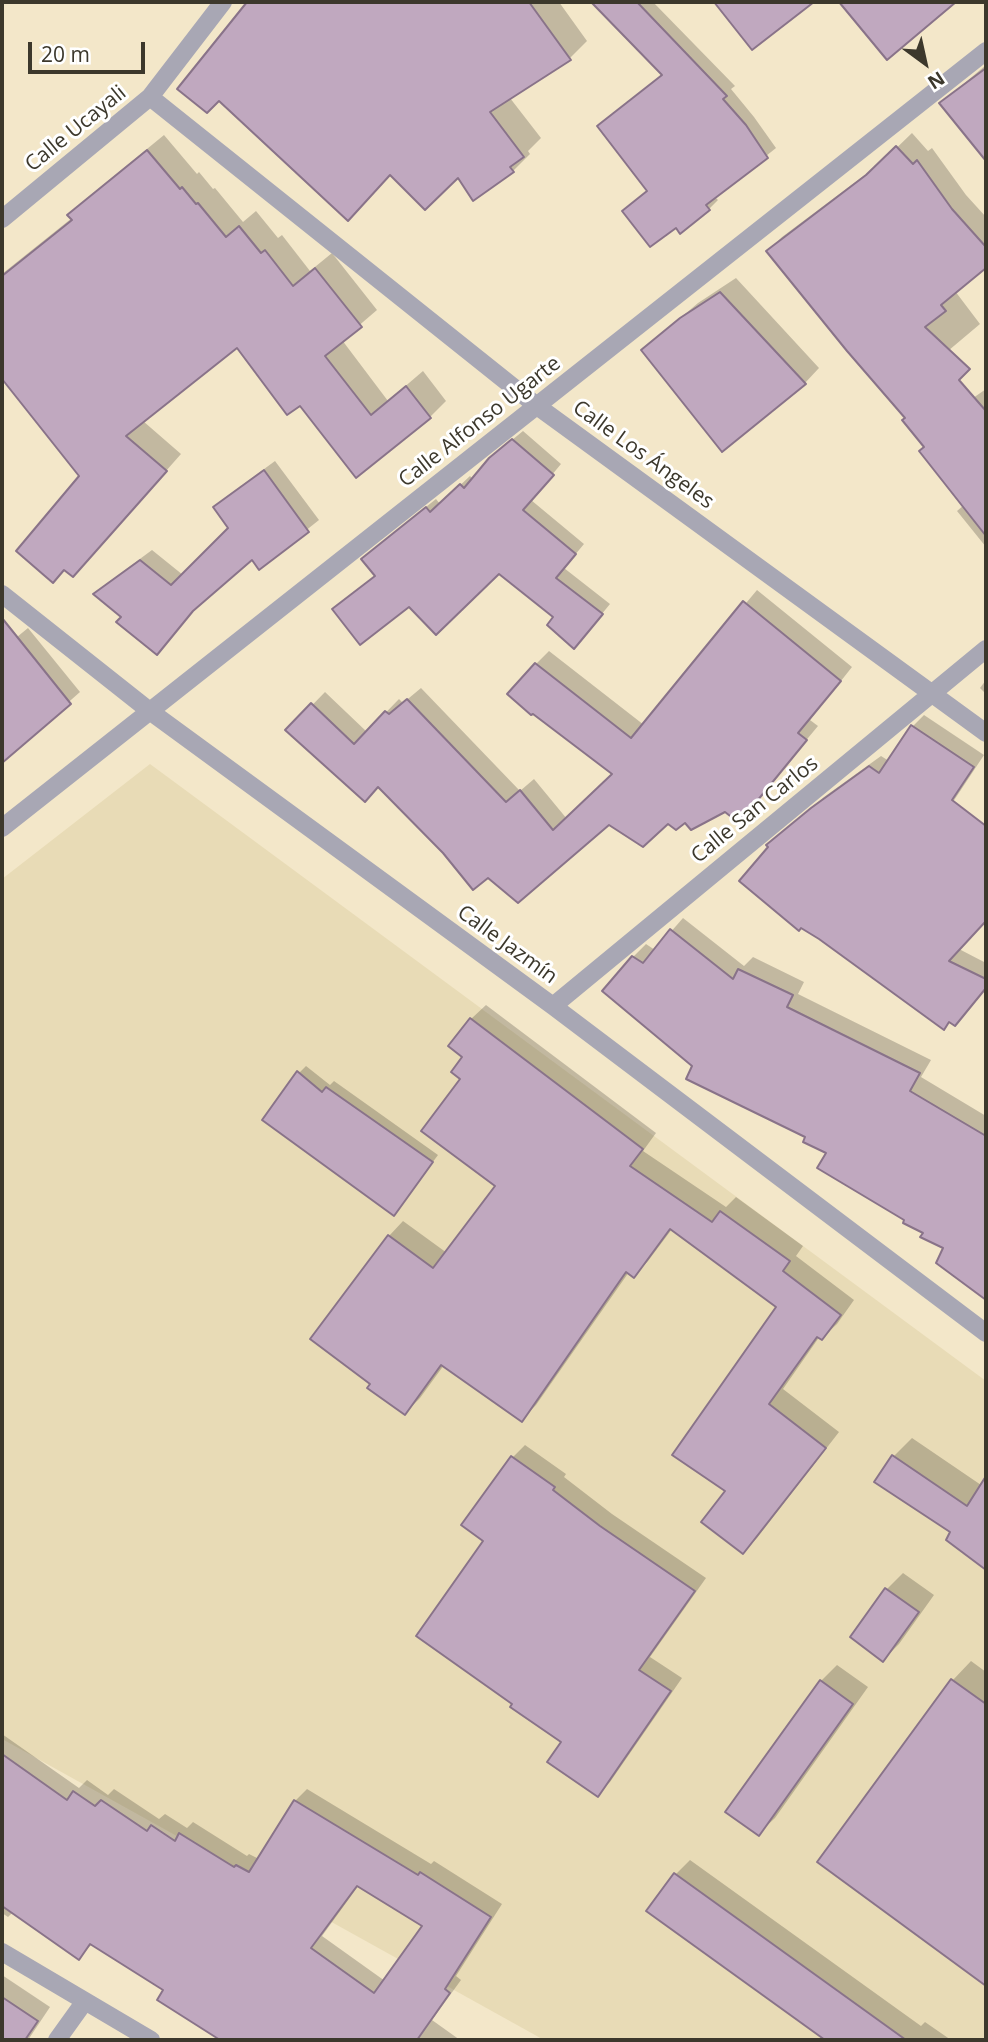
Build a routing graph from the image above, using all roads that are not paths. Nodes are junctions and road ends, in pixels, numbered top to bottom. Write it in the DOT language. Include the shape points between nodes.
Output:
graph roads {
  1 [pos="223,2"];
  2 [pos="986,51"];
  3 [pos="150,97"];
  4 [pos="2,219"];
  5 [pos="537,406"];
  6 [pos="2,594"];
  7 [pos="986,649"];
  8 [pos="932,695"];
  9 [pos="151,712"];
  10 [pos="986,733"];
  11 [pos="2,828"];
  12 [pos="553,1006"];
  13 [pos="986,1332"];
  14 [pos="2,1952"];
  15 [pos="85,2001"];
  16 [pos="57,2040"];
  17 [pos="151,2040"];
  1 -- 3 [label="street, Calle Ucayali"];
  2 -- 5 [label="street, Calle Alfonso Ugarte"];
  3 -- 4 [label="street, Calle Ucayali"];
  3 -- 5 [label="street, Calle Los Ángeles"];
  5 -- 8 [label="street, Calle Los Ángeles"];
  5 -- 9 [label="street, Calle Alfonso Ugarte"];
  6 -- 9 [label="street, Calle Jazmín"];
  7 -- 8 [label="street, Calle San Carlos"];
  8 -- 10 [label="street, Calle Los Ángeles"];
  8 -- 12 [label="street, Calle San Carlos"];
  9 -- 11 [label="street, Calle Alfonso Ugarte"];
  9 -- 12 [label="street, Calle Jazmín"];
  12 -- 13 [label="street, Calle Jazmín"];
  14 -- 15 [label="street"];
  15 -- 16 [label="street"];
  15 -- 17 [label="street"];
}
